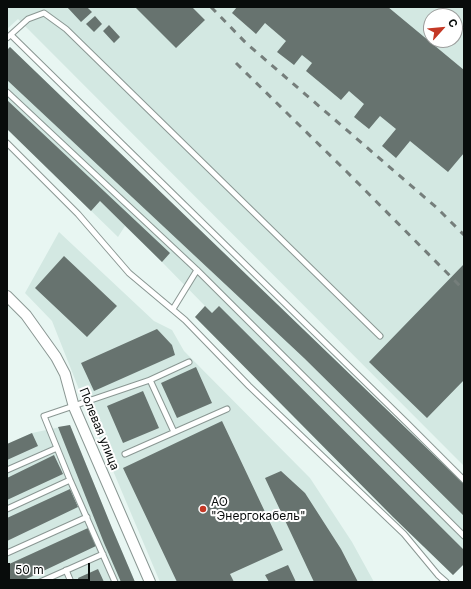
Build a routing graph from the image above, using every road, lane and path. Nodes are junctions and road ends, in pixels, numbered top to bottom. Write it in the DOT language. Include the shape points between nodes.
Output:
graph roads {
  1 [pos="9,36"];
  2 [pos="7,92"];
  3 [pos="7,143"];
  4 [pos="197,270"];
  5 [pos="7,296"];
  6 [pos="173,309"];
  7 [pos="380,336"];
  8 [pos="189,362"];
  9 [pos="150,380"];
  10 [pos="74,407"];
  11 [pos="227,409"];
  12 [pos="174,432"];
  13 [pos="57,448"];
  14 [pos="125,454"];
  15 [pos="7,470"];
  16 [pos="70,480"];
  17 [pos="464,480"];
  18 [pos="7,509"];
  19 [pos="87,517"];
  20 [pos="464,536"];
  21 [pos="7,553"];
  22 [pos="103,554"];
  23 [pos="66,570"];
  24 [pos="40,582"];
  25 [pos="71,582"];
  26 [pos="115,582"];
  27 [pos="150,582"];
  28 [pos="446,582"];
  1 -- 7 [label="lane" via="28,19 44,13 66,29"];
  1 -- 17 [label="lane"];
  2 -- 4 [label="lane"];
  3 -- 6 [label="lane" via="78,214 129,274"];
  4 -- 6 [label="lane"];
  4 -- 20 [label="lane"];
  5 -- 10 [label="street, Полевая улица" via="26,315 56,357 65,374"];
  6 -- 28 [label="lane" via="404,534"];
  8 -- 9 [label="lane"];
  9 -- 10 [label="lane"];
  9 -- 12 [label="lane"];
  10 -- 13 [label="lane" via="44,416"];
  10 -- 27 [label="street, Полевая улица"];
  11 -- 12 [label="lane"];
  12 -- 14 [label="lane"];
  13 -- 15 [label="lane"];
  13 -- 16 [label="lane"];
  16 -- 18 [label="lane"];
  16 -- 19 [label="lane"];
  19 -- 21 [label="lane"];
  19 -- 22 [label="lane"];
  22 -- 23 [label="lane"];
  22 -- 26 [label="lane"];
  23 -- 24 [label="lane"];
  23 -- 25 [label="lane"];
}
